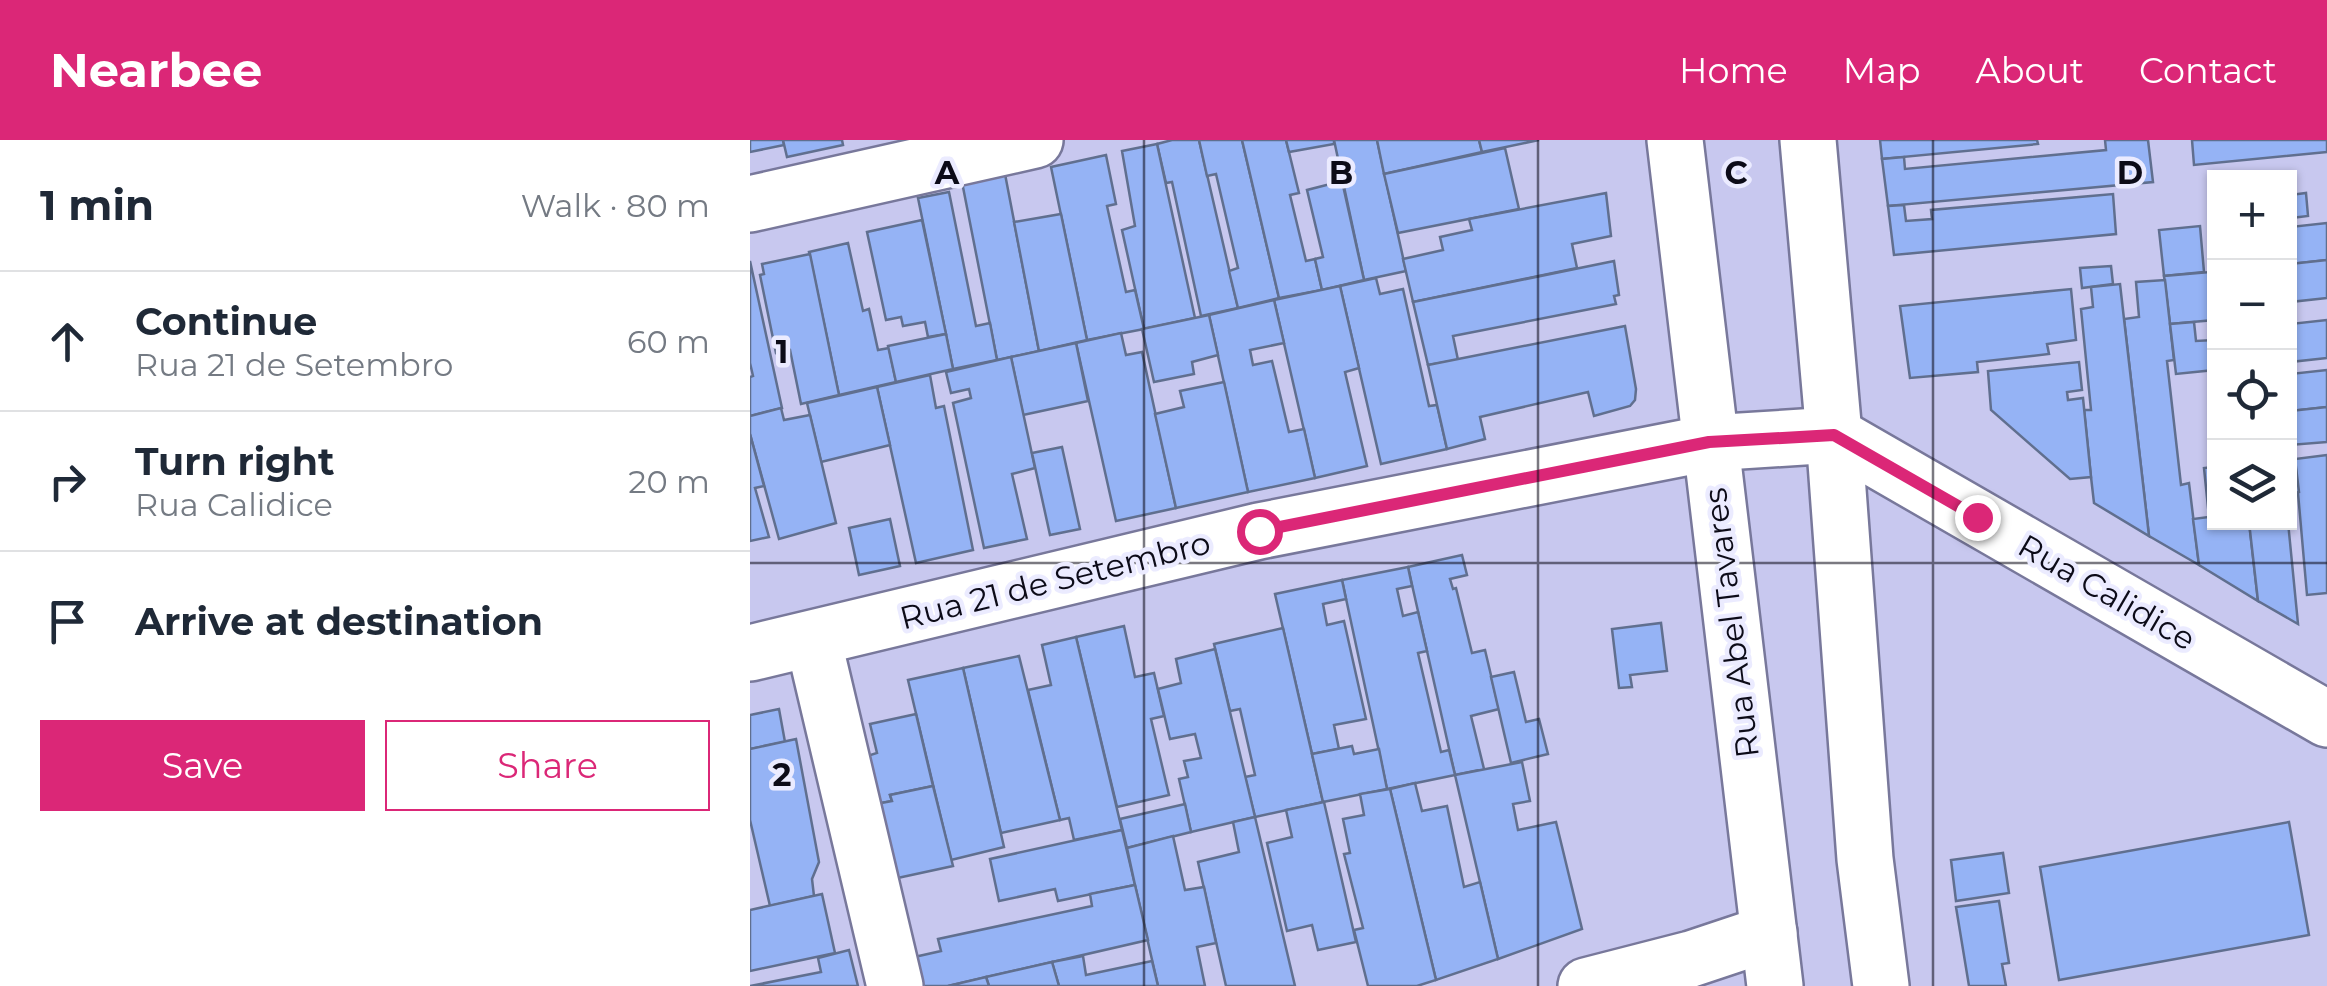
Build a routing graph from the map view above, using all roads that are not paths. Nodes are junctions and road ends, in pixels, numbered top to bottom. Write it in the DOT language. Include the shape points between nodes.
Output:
graph roads {
  1 [pos="1035,140"];
  2 [pos="1675,140"];
  3 [pos="1808,140"];
  4 [pos="750,204"];
  5 [pos="1834,435"];
  6 [pos="1709,442"];
  7 [pos="813,639"];
  8 [pos="750,653"];
  9 [pos="2327,718"];
  10 [pos="1769,933"];
  11 [pos="895,986"];
  12 [pos="1586,986"];
  13 [pos="1775,986"];
  14 [pos="1880,986"];
  1 -- 4 [label="street"];
  2 -- 6 [label="street, Rua Abel Tavares"];
  3 -- 5 [label="street"];
  5 -- 6 [label="street, Rua 21 de Setembro"];
  5 -- 9 [label="street, Rua Calidice"];
  5 -- 14 [label="street"];
  6 -- 7 [label="street, Rua 21 de Setembro" via="1259,531"];
  6 -- 10 [label="street, Rua Abel Tavares"];
  7 -- 8 [label="street, Rua 21 de Setembro"];
  7 -- 11 [label="street"];
  10 -- 12 [label="street"];
  10 -- 13 [label="street, Rua Abel Tavares"];
}
